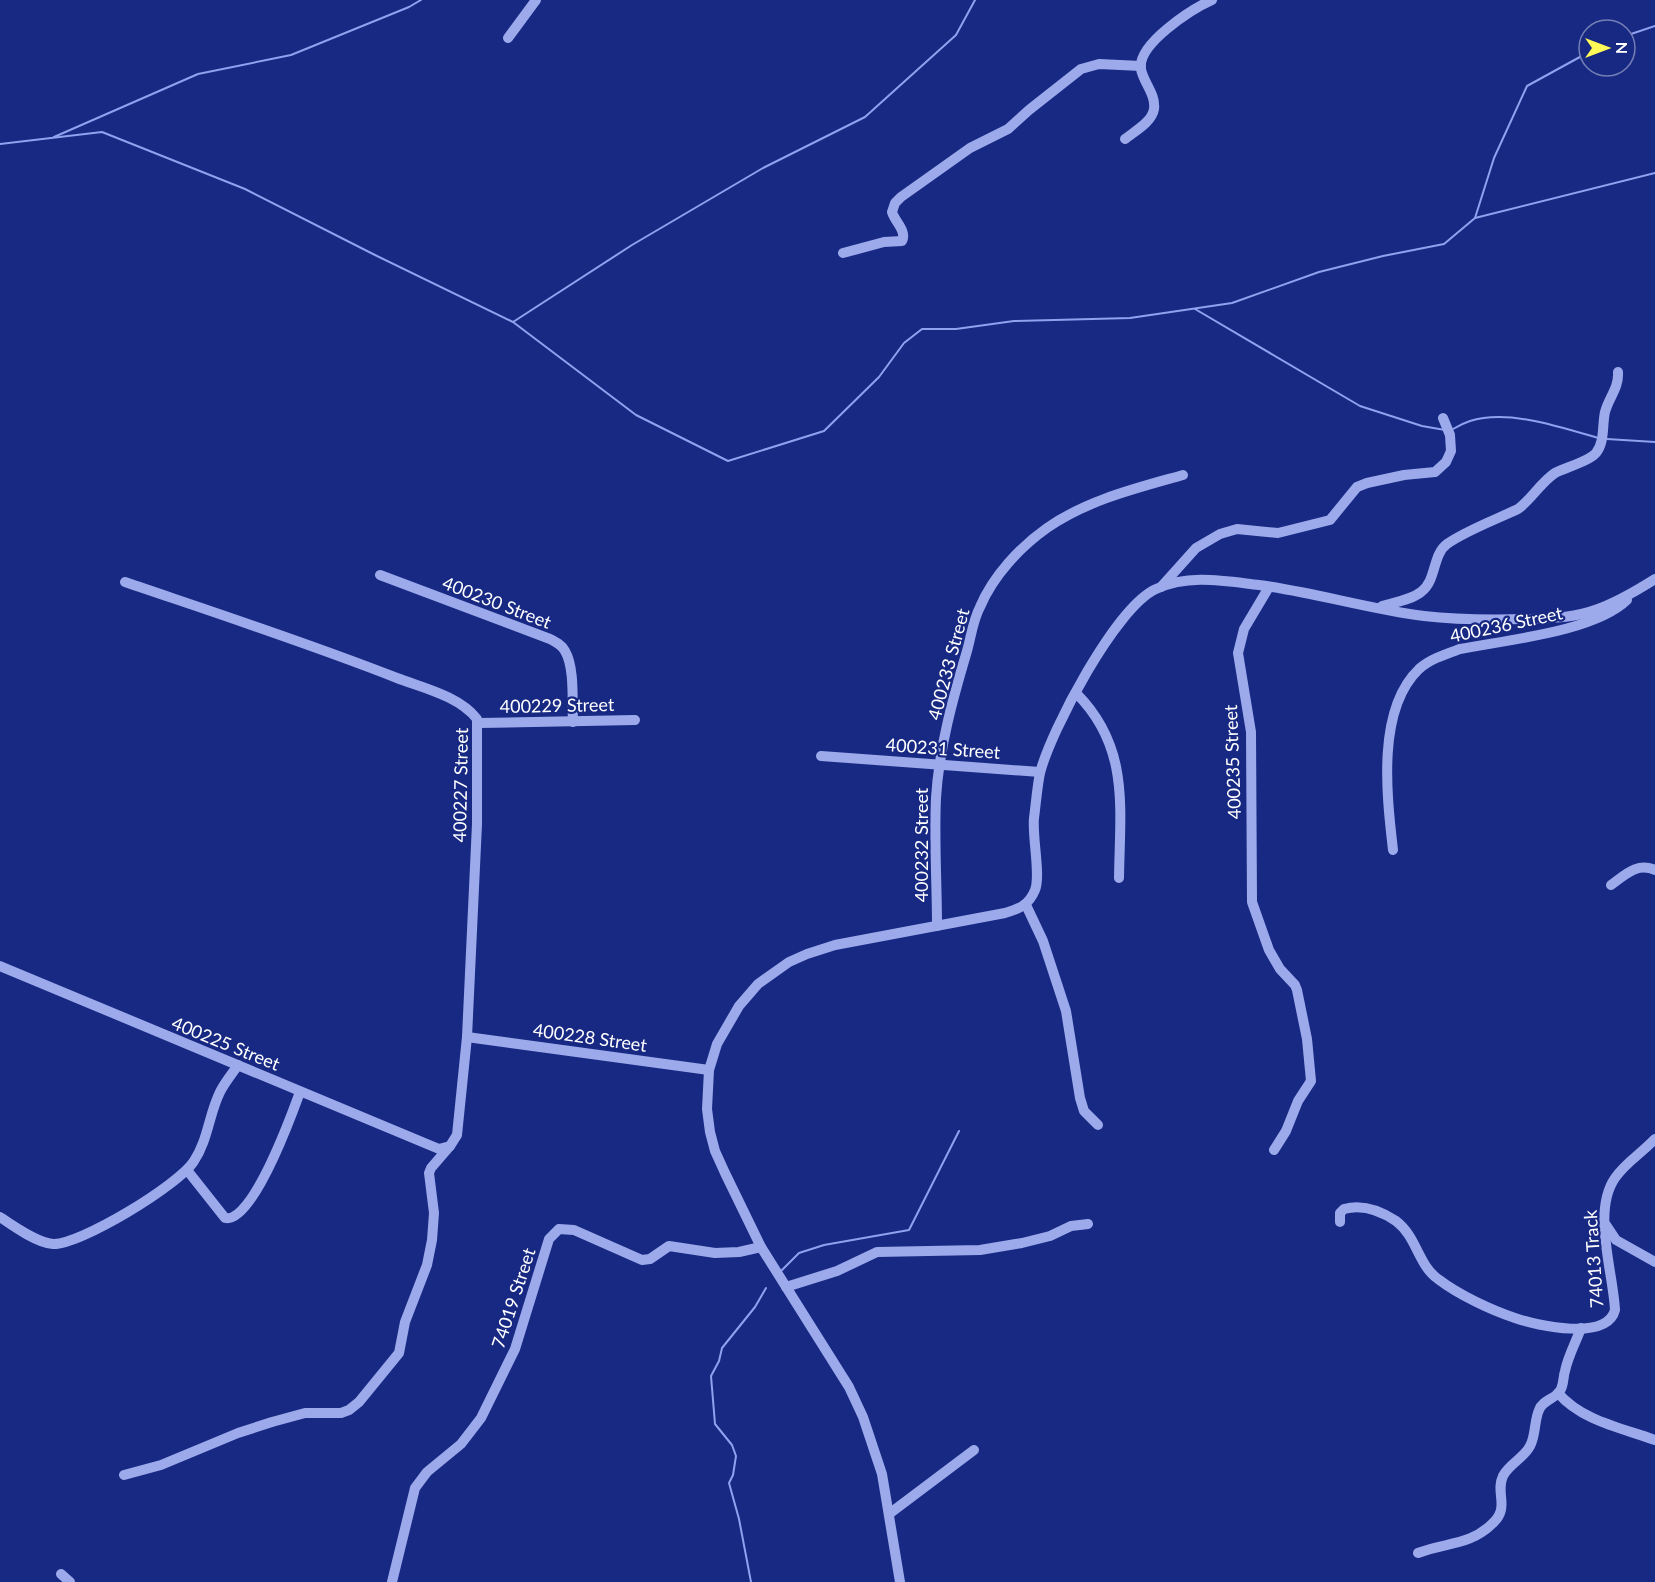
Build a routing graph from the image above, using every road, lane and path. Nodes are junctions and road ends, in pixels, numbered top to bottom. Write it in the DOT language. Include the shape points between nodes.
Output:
graph roads {
  1 [pos="536,0"];
  2 [pos="1212,0"];
  3 [pos="508,38"];
  4 [pos="1141,66"];
  5 [pos="1125,139"];
  6 [pos="843,253"];
  7 [pos="1618,372"];
  8 [pos="1443,418"];
  9 [pos="1183,476"];
  10 [pos="380,575"];
  11 [pos="1655,579"];
  12 [pos="125,582"];
  13 [pos="1161,587"];
  14 [pos="1269,587"];
  15 [pos="1638,590"];
  16 [pos="1379,608"];
  17 [pos="1076,693"];
  18 [pos="635,720"];
  19 [pos="573,722"];
  20 [pos="479,723"];
  21 [pos="821,756"];
  22 [pos="939,764"];
  23 [pos="1041,772"];
  24 [pos="1393,850"];
  25 [pos="1655,870"];
  26 [pos="1119,878"];
  27 [pos="1611,885"];
  28 [pos="1026,905"];
  29 [pos="937,926"];
  30 [pos="1,969"];
  31 [pos="467,1037"];
  32 [pos="238,1065"];
  33 [pos="709,1070"];
  34 [pos="300,1092"];
  35 [pos="1098,1125"];
  36 [pos="1655,1139"];
  37 [pos="445,1147"];
  38 [pos="1274,1150"];
  39 [pos="187,1170"];
  40 [pos="0,1217"];
  41 [pos="1340,1222"];
  42 [pos="1605,1222"];
  43 [pos="1088,1224"];
  44 [pos="761,1247"];
  45 [pos="1655,1262"];
  46 [pos="786,1287"];
  47 [pos="1581,1328"];
  48 [pos="1558,1393"];
  49 [pos="1655,1440"];
  50 [pos="974,1450"];
  51 [pos="124,1475"];
  52 [pos="890,1514"];
  53 [pos="1418,1553"];
  54 [pos="392,1582"];
  55 [pos="900,1582"];
  1 -- 3 [label="street"];
  2 -- 4 [label="street" via="1157,37 1145,50"];
  4 -- 5 [label="street" via="1154,109 1146,123"];
  4 -- 6 [label="street" via="1098,64 1081,69 1008,129 970,148 901,197 892,212 903,231 902,241"];
  7 -- 16 [label="street" via="1617,387 1605,413 1601,444 1595,454 1555,473 1518,509 1446,544 1430,582 1421,592"];
  8 -- 13 [label="street" via="1449,431 1450,451 1436,472 1357,487 1333,519 1322,523 1278,532 1229,530 1196,548"];
  9 -- 22 [label="street, 400233 Street" via="1085,507 1048,527 1020,550 979,607"];
  10 -- 19 [label="street, 400230 Street" via="560,645 570,661"];
  11 -- 15 [label="street"];
  12 -- 20 [label="street, 400227 Street" via="348,658 426,689 472,712"];
  13 -- 14 [label="street" via="1193,579"];
  13 -- 17 [label="street" via="1146,595 1121,620"];
  14 -- 16 [label="street"];
  14 -- 38 [label="street, 400235 Street" via="1244,630 1238,653 1251,732 1252,902 1269,950 1297,990 1311,1076 1310,1085"];
  15 -- 16 [label="street" via="1594,611 1570,616 1473,620"];
  15 -- 24 [label="street, 400236 Street" via="1597,620 1460,649 1419,669 1405,686 1392,725 1388,780"];
  17 -- 23 [label="street"];
  17 -- 26 [label="street" via="1099,719 1113,748 1118,771"];
  18 -- 19 [label="street, 400229 Street"];
  19 -- 20 [label="street, 400229 Street"];
  20 -- 31 [label="street, 400227 Street"];
  21 -- 22 [label="street, 400231 Street" via="842,753"];
  22 -- 23 [label="street, 400231 Street"];
  22 -- 29 [label="street, 400232 Street"];
  23 -- 28 [label="street" via="1034,819 1036,888"];
  25 -- 27 [label="street" via="1638,867"];
  28 -- 29 [label="street" via="1018,910"];
  28 -- 35 [label="street" via="1043,941 1066,1011 1080,1098 1084,1110"];
  29 -- 33 [label="street" via="835,945 780,968 758,984 739,1006 717,1044"];
  30 -- 32 [label="street, 400225 Street"];
  31 -- 33 [label="street, 400228 Street"];
  31 -- 37 [label="street, 400227 Street" via="457,1135"];
  32 -- 34 [label="street, 400225 Street"];
  32 -- 39 [label="street" via="220,1092 202,1145"];
  33 -- 44 [label="street" via="707,1109 715,1152"];
  34 -- 37 [label="street, 400225 Street"];
  34 -- 39 [label="street" via="280,1145 254,1196 236,1216 225,1218"];
  36 -- 42 [label="street, 74013 Track" via="1615,1178 1606,1193"];
  37 -- 51 [label="street" via="429,1173 434,1213 432,1240 401,1346 359,1402 341,1413 305,1413 272,1422 161,1465"];
  39 -- 40 [label="street" via="124,1214 66,1242 40,1241"];
  41 -- 47 [label="street, 74013 Track" via="1341,1211 1349,1208 1374,1210 1406,1230 1431,1273 1455,1290 1516,1319"];
  42 -- 45 [label="street" via="1616,1240"];
  42 -- 47 [label="street, 74013 Track" via="1616,1310 1607,1323"];
  43 -- 46 [label="street" via="1022,1243 980,1250 877,1252 837,1271"];
  44 -- 46 [label="street"];
  44 -- 54 [label="street, 74019 Street" via="715,1252 669,1246 642,1260 574,1230 559,1229 549,1239 515,1349 487,1407 461,1444 427,1472 415,1488"];
  46 -- 52 [label="street" via="863,1417 882,1474"];
  47 -- 48 [label="street"];
  48 -- 49 [label="street" via="1582,1414"];
  48 -- 53 [label="street" via="1540,1407 1530,1445 1503,1477 1502,1511 1493,1524 1461,1543"];
  50 -- 52 [label="street"];
  52 -- 55 [label="street"];
}
